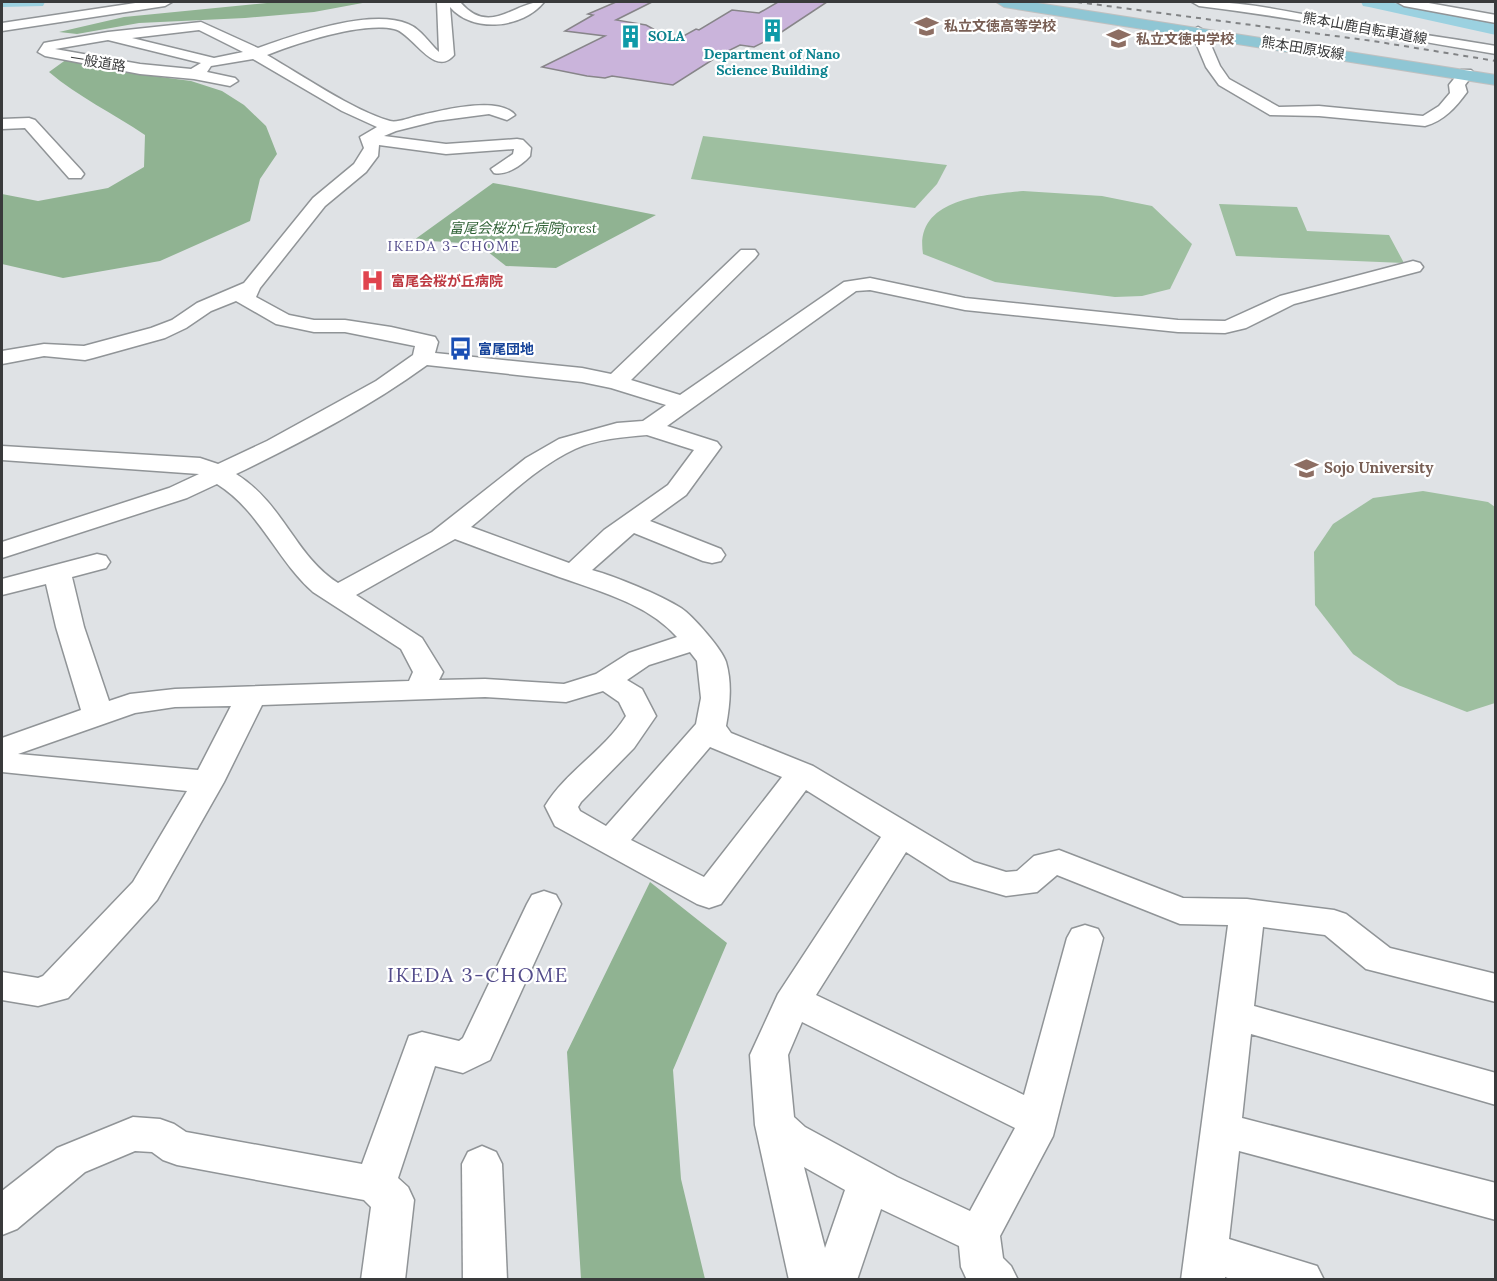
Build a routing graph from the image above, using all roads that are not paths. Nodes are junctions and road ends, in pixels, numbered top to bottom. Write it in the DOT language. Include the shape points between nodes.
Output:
graph roads {
  1 [pos="165,2"];
  2 [pos="443,2"];
  3 [pos="453,2"];
  4 [pos="465,2"];
  5 [pos="522,2"];
  6 [pos="537,2"];
  7 [pos="1004,2"];
  8 [pos="1199,2"];
  9 [pos="1404,2"];
  10 [pos="1480,17"];
  11 [pos="1496,19"];
  12 [pos="1449,24"];
  13 [pos="2,27"];
  14 [pos="1465,30"];
  15 [pos="1198,31"];
  16 [pos="108,36"];
  17 [pos="1496,40"];
  18 [pos="1496,50"];
  19 [pos="258,54"];
  20 [pos="214,62"];
  21 [pos="1466,73"];
  22 [pos="194,74"];
  23 [pos="1496,80"];
  24 [pos="230,81"];
  25 [pos="507,115"];
  26 [pos="2,124"];
  27 [pos="390,127"];
  28 [pos="369,139"];
  29 [pos="500,169"];
  30 [pos="75,174"];
  31 [pos="748,254"];
  32 [pos="1413,267"];
  33 [pos="251,287"];
  34 [pos="2,358"];
  35 [pos="423,358"];
  36 [pos="616,382"];
  37 [pos="683,404"];
  38 [pos="649,428"];
  39 [pos="2,453"];
  40 [pos="220,474"];
  41 [pos="632,523"];
  42 [pos="454,530"];
  43 [pos="2,550"];
  44 [pos="712,555"];
  45 [pos="96,562"];
  46 [pos="57,572"];
  47 [pos="573,573"];
  48 [pos="2,586"];
  49 [pos="337,595"];
  50 [pos="696,640"];
  51 [pos="606,680"];
  52 [pos="420,690"];
  53 [pos="251,696"];
  54 [pos="98,715"];
  55 [pos="711,726"];
  56 [pos="2,749"];
  57 [pos="2,759"];
  58 [pos="802,773"];
  59 [pos="208,782"];
  60 [pos="901,833"];
  61 [pos="610,843"];
  62 [pos="544,904"];
  63 [pos="1247,912"];
  64 [pos="1085,938"];
  65 [pos="2,986"];
  66 [pos="1496,988"];
  67 [pos="792,1001"];
  68 [pos="1235,1015"];
  69 [pos="1496,1089"];
  70 [pos="1037,1120"];
  71 [pos="775,1125"];
  72 [pos="1221,1128"];
  73 [pos="482,1164"];
  74 [pos="869,1182"];
  75 [pos="375,1184"];
  76 [pos="1496,1202"];
  77 [pos="2,1216"];
  78 [pos="979,1235"];
  79 [pos="1204,1266"];
  80 [pos="383,1280"];
  81 [pos="485,1280"];
  82 [pos="812,1280"];
  83 [pos="835,1280"];
  84 [pos="996,1280"];
  85 [pos="1302,1280"];
  1 -- 13 [label="street"];
  2 -- 19 [label="street" via="445,56 435,56 402,26 380,23 330,32"];
  3 -- 6 [label="street" via="466,16 490,19 520,15"];
  4 -- 5 [label="street" via="485,14 510,13"];
  7 -- 15 [label="main road, 熊本田原坂線"];
  8 -- 18 [label="street, 熊本山鹿自転車道線" via="1275,11"];
  9 -- 10 [label="street"];
  10 -- 11 [label="street"];
  10 -- 12 [label="street"];
  14 -- 17 [label="street"];
  15 -- 21 [label="main road, 熊本田原坂線"];
  15 -- 21 [label="street" via="1224,82 1276,112 1319,111 1425,121 1455,100 1457,85"];
  16 -- 19 [label="street, 一般道路" via="201,26"];
  16 -- 20 [label="street, 一般道路"];
  16 -- 22 [label="street, 一般道路" via="50,46 45,52"];
  19 -- 20 [label="street, 一般道路"];
  19 -- 27 [label="street" via="323,94"];
  20 -- 22 [label="street, 一般道路"];
  21 -- 23 [label="main road, 熊本田原坂線"];
  22 -- 24 [label="street"];
  25 -- 27 [label="street" via="490,109"];
  26 -- 30 [label="street" via="29,123"];
  27 -- 28 [label="street" via="368,136"];
  28 -- 29 [label="street" via="446,149 517,144 523,148 521,156"];
  28 -- 33 [label="street" via="372,148 365,162 319,202"];
  31 -- 36 [label="street"];
  32 -- 37 [label="street" via="1287,300 1226,327 1178,326 964,304 870,284 851,286"];
  33 -- 34 [label="street" via="157,333 85,353 44,350"];
  33 -- 35 [label="street" via="244,298 283,321 345,326 427,342"];
  35 -- 36 [label="street"];
  35 -- 40 [label="street" via="384,386"];
  36 -- 37 [label="street"];
  37 -- 38 [label="street"];
  38 -- 41 [label="street" via="709,447 677,490"];
  38 -- 42 [label="street" via="616,430 567,444 535,463"];
  39 -- 40 [label="street" via="200,465"];
  40 -- 43 [label="street" via="178,493"];
  40 -- 49 [label="street" via="257,504 301,566"];
  41 -- 44 [label="street"];
  41 -- 47 [label="street"];
  42 -- 47 [label="street"];
  42 -- 49 [label="street"];
  45 -- 46 [label="street"];
  46 -- 48 [label="street"];
  46 -- 54 [label="street"];
  47 -- 50 [label="street" via="599,580 672,615"];
  49 -- 52 [label="street" via="412,644 428,672"];
  50 -- 51 [label="street" via="639,659"];
  50 -- 55 [label="street" via="711,660 714,675 716,698"];
  51 -- 52 [label="street" via="566,693 485,688"];
  51 -- 61 [label="street" via="631,696 641,717 632,733 573,789 561,806 567,818"];
  52 -- 53 [label="street"];
  53 -- 54 [label="street" via="175,698 130,704"];
  53 -- 59 [label="street"];
  54 -- 56 [label="street"];
  55 -- 58 [label="street" via="720,740"];
  55 -- 61 [label="street"];
  57 -- 59 [label="street" via="11,764"];
  58 -- 60 [label="street"];
  58 -- 61 [label="street" via="709,895"];
  59 -- 65 [label="street" via="145,891 55,988 38,992"];
  60 -- 63 [label="street" via="962,871 1006,884 1025,883 1046,865 1059,862 1180,911"];
  60 -- 67 [label="street"];
  62 -- 75 [label="street" via="477,1049 463,1057 422,1047"];
  63 -- 66 [label="street" via="1334,923 1379,959"];
  63 -- 68 [label="street"];
  64 -- 70 [label="street"];
  67 -- 70 [label="street"];
  67 -- 71 [label="street" via="769,1055"];
  68 -- 69 [label="street"];
  68 -- 72 [label="street"];
  70 -- 78 [label="street" via="1033,1136"];
  71 -- 74 [label="street"];
  71 -- 82 [label="street"];
  72 -- 76 [label="street"];
  72 -- 79 [label="street"];
  73 -- 81 [label="street"];
  74 -- 78 [label="street"];
  74 -- 83 [label="street"];
  75 -- 77 [label="street" via="177,1148 160,1136 133,1134 70,1160"];
  75 -- 80 [label="street" via="393,1200"];
  78 -- 84 [label="street" via="983,1267"];
  79 -- 85 [label="street"];
}
